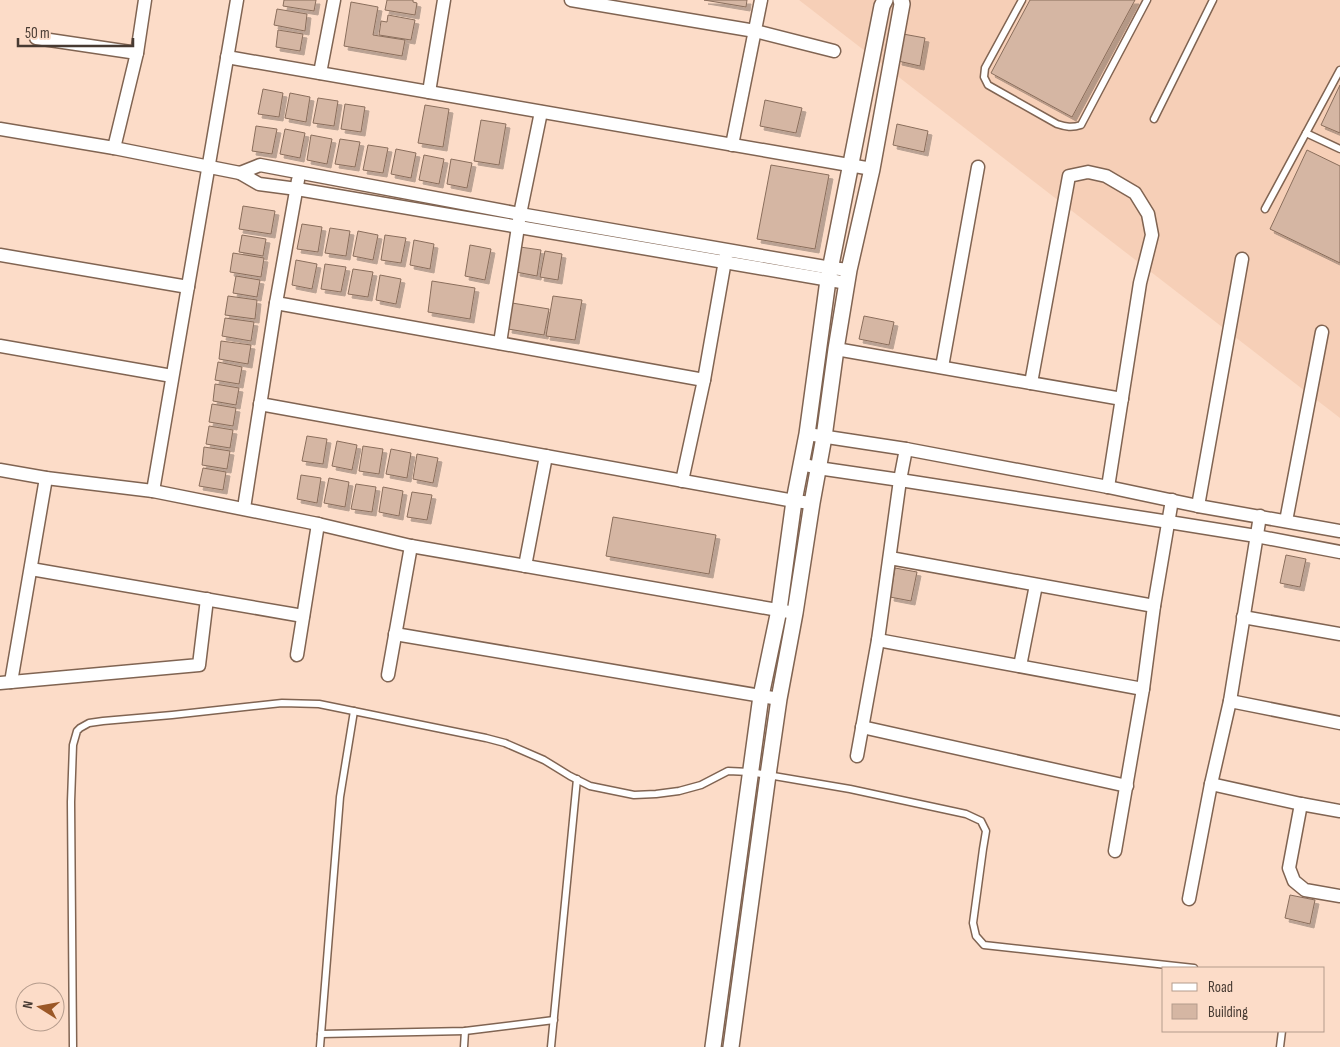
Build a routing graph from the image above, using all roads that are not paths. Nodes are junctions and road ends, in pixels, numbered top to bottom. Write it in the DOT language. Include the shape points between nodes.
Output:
graph roads {
  1 [pos="145,0"];
  2 [pos="237,0"];
  3 [pos="334,0"];
  4 [pos="444,0"];
  5 [pos="571,0"];
  6 [pos="761,0"];
  7 [pos="885,0"];
  8 [pos="901,0"];
  9 [pos="1022,0"];
  10 [pos="1147,0"];
  11 [pos="1213,0"];
  12 [pos="754,30"];
  13 [pos="36,38"];
  14 [pos="834,50"];
  15 [pos="137,53"];
  16 [pos="227,57"];
  17 [pos="1340,70"];
  18 [pos="320,73"];
  19 [pos="429,92"];
  20 [pos="541,112"];
  21 [pos="1154,119"];
  22 [pos="0,129"];
  23 [pos="1306,133"];
  24 [pos="732,145"];
  25 [pos="114,148"];
  26 [pos="1340,149"];
  27 [pos="851,164"];
  28 [pos="207,166"];
  29 [pos="978,167"];
  30 [pos="872,169"];
  31 [pos="240,173"];
  32 [pos="300,173"];
  33 [pos="296,189"];
  34 [pos="1265,209"];
  35 [pos="520,214"];
  36 [pos="518,227"];
  37 [pos="726,250"];
  38 [pos="0,255"];
  39 [pos="1242,259"];
  40 [pos="725,263"];
  41 [pos="830,274"];
  42 [pos="848,276"];
  43 [pos="188,286"];
  44 [pos="276,304"];
  45 [pos="1322,332"];
  46 [pos="500,343"];
  47 [pos="0,346"];
  48 [pos="836,349"];
  49 [pos="942,367"];
  50 [pos="172,376"];
  51 [pos="704,380"];
  52 [pos="1031,383"];
  53 [pos="1122,399"];
  54 [pos="260,404"];
  55 [pos="807,434"];
  56 [pos="824,437"];
  57 [pos="906,449"];
  58 [pos="546,456"];
  59 [pos="801,464"];
  60 [pos="818,468"];
  61 [pos="0,470"];
  62 [pos="46,478"];
  63 [pos="900,480"];
  64 [pos="682,481"];
  65 [pos="1108,487"];
  66 [pos="153,491"];
  67 [pos="1172,500"];
  68 [pos="794,501"];
  69 [pos="812,503"];
  70 [pos="1198,506"];
  71 [pos="244,508"];
  72 [pos="1260,516"];
  73 [pos="1286,521"];
  74 [pos="1169,522"];
  75 [pos="318,524"];
  76 [pos="1340,531"];
  77 [pos="1256,536"];
  78 [pos="411,546"];
  79 [pos="1340,552"];
  80 [pos="890,558"];
  81 [pos="525,566"];
  82 [pos="31,569"];
  83 [pos="1036,585"];
  84 [pos="207,599"];
  85 [pos="1154,606"];
  86 [pos="779,610"];
  87 [pos="795,613"];
  88 [pos="303,616"];
  89 [pos="1243,617"];
  90 [pos="395,634"];
  91 [pos="1340,634"];
  92 [pos="878,640"];
  93 [pos="297,655"];
  94 [pos="1020,666"];
  95 [pos="388,675"];
  96 [pos="6,682"];
  97 [pos="1143,689"];
  98 [pos="761,696"];
  99 [pos="779,699"];
  100 [pos="1230,701"];
  101 [pos="354,711"];
  102 [pos="1340,723"];
  103 [pos="862,726"];
  104 [pos="857,756"];
  105 [pos="750,772"];
  106 [pos="768,775"];
  107 [pos="577,779"];
  108 [pos="1211,784"];
  109 [pos="1127,786"];
  110 [pos="1301,804"];
  111 [pos="1340,811"];
  112 [pos="1115,851"];
  113 [pos="1340,896"];
  114 [pos="1189,899"];
  115 [pos="1185,967"];
  116 [pos="554,1020"];
  117 [pos="465,1031"];
  118 [pos="1282,1032"];
  119 [pos="321,1034"];
  120 [pos="73,1047"];
  121 [pos="320,1047"];
  122 [pos="464,1047"];
  123 [pos="551,1047"];
  124 [pos="713,1047"];
  125 [pos="731,1047"];
  126 [pos="1280,1047"];
  1 -- 15 [label="street"];
  2 -- 16 [label="street"];
  3 -- 18 [label="street"];
  4 -- 19 [label="street"];
  5 -- 12 [label="street"];
  6 -- 12 [label="street"];
  7 -- 27 [label="street"];
  8 -- 30 [label="street"];
  9 -- 10 [label="lane" via="985,68 984,77 988,85 1048,119 1074,128 1081,124"];
  11 -- 21 [label="lane"];
  12 -- 14 [label="street"];
  12 -- 24 [label="street"];
  13 -- 15 [label="street"];
  15 -- 25 [label="street"];
  16 -- 18 [label="street"];
  16 -- 28 [label="street"];
  17 -- 23 [label="lane"];
  18 -- 19 [label="street"];
  19 -- 20 [label="street"];
  20 -- 24 [label="street"];
  20 -- 35 [label="street"];
  22 -- 25 [label="street"];
  23 -- 26 [label="lane"];
  23 -- 34 [label="lane"];
  24 -- 27 [label="street"];
  25 -- 28 [label="street"];
  27 -- 30 [label="street"];
  27 -- 41 [label="street"];
  28 -- 31 [label="street"];
  28 -- 43 [label="street"];
  29 -- 49 [label="street"];
  30 -- 42 [label="street"];
  31 -- 32 [label="street" via="260,165"];
  31 -- 33 [label="street" via="259,184"];
  32 -- 33 [label="street"];
  32 -- 35 [label="street"];
  33 -- 36 [label="street"];
  33 -- 44 [label="street"];
  35 -- 36 [label="street"];
  35 -- 37 [label="street"];
  36 -- 40 [label="street"];
  36 -- 46 [label="street"];
  37 -- 40 [label="street"];
  37 -- 41 [label="street"];
  38 -- 43 [label="street"];
  39 -- 70 [label="street"];
  40 -- 41 [label="street"];
  40 -- 51 [label="street"];
  41 -- 42 [label="street"];
  41 -- 55 [label="street"];
  42 -- 48 [label="street"];
  43 -- 50 [label="street"];
  44 -- 46 [label="street"];
  44 -- 54 [label="street"];
  45 -- 73 [label="street"];
  46 -- 51 [label="street"];
  47 -- 50 [label="street"];
  48 -- 49 [label="street"];
  48 -- 56 [label="street"];
  49 -- 52 [label="street"];
  50 -- 66 [label="street"];
  51 -- 64 [label="street"];
  52 -- 53 [label="street"];
  52 -- 53 [label="street" via="1069,176 1088,172 1106,176 1135,193 1148,214 1152,235 1140,283"];
  53 -- 65 [label="street"];
  54 -- 58 [label="street"];
  54 -- 71 [label="street"];
  55 -- 56 [label="street"];
  55 -- 59 [label="street"];
  56 -- 57 [label="street"];
  56 -- 60 [label="street"];
  57 -- 63 [label="street"];
  57 -- 65 [label="street"];
  58 -- 64 [label="street"];
  58 -- 81 [label="street"];
  59 -- 60 [label="street"];
  59 -- 68 [label="street"];
  60 -- 63 [label="street"];
  60 -- 69 [label="street"];
  61 -- 62 [label="street"];
  62 -- 66 [label="street"];
  62 -- 82 [label="street"];
  63 -- 74 [label="street"];
  63 -- 80 [label="street"];
  64 -- 68 [label="street"];
  65 -- 67 [label="street"];
  66 -- 71 [label="street"];
  67 -- 70 [label="street"];
  67 -- 74 [label="street"];
  68 -- 69 [label="street"];
  68 -- 86 [label="street"];
  69 -- 87 [label="street"];
  70 -- 72 [label="street"];
  71 -- 75 [label="street"];
  72 -- 73 [label="street"];
  72 -- 77 [label="street"];
  73 -- 76 [label="street"];
  74 -- 77 [label="street"];
  74 -- 85 [label="street"];
  75 -- 78 [label="street"];
  75 -- 88 [label="street"];
  77 -- 79 [label="street"];
  77 -- 89 [label="street"];
  78 -- 81 [label="street"];
  78 -- 90 [label="street"];
  80 -- 83 [label="street"];
  80 -- 92 [label="street"];
  81 -- 86 [label="street"];
  82 -- 84 [label="street"];
  82 -- 96 [label="street"];
  83 -- 85 [label="street"];
  83 -- 94 [label="street"];
  84 -- 88 [label="street"];
  84 -- 96 [label="street" via="199,665"];
  85 -- 97 [label="street"];
  86 -- 87 [label="street"];
  86 -- 98 [label="street"];
  87 -- 99 [label="street"];
  88 -- 93 [label="street"];
  89 -- 91 [label="street"];
  89 -- 100 [label="street"];
  90 -- 95 [label="street"];
  90 -- 98 [label="street"];
  92 -- 94 [label="street"];
  92 -- 103 [label="street"];
  94 -- 97 [label="street"];
  97 -- 109 [label="street"];
  98 -- 99 [label="street"];
  98 -- 105 [label="street"];
  99 -- 106 [label="street"];
  100 -- 102 [label="street"];
  100 -- 108 [label="street"];
  101 -- 107 [label="lane" via="505,743"];
  101 -- 119 [label="lane" via="340,797"];
  101 -- 120 [label="lane" via="319,704 282,703 102,720 77,731 73,745 71,802"];
  103 -- 104 [label="street"];
  103 -- 109 [label="street"];
  105 -- 106 [label="lane"];
  105 -- 107 [label="lane" via="728,771 679,792 634,795 590,786"];
  105 -- 124 [label="street"];
  106 -- 115 [label="lane" via="966,814 981,821 986,831 973,923 976,936 984,945"];
  106 -- 125 [label="street"];
  107 -- 116 [label="lane"];
  108 -- 110 [label="street"];
  108 -- 114 [label="street"];
  109 -- 112 [label="street"];
  110 -- 111 [label="street"];
  110 -- 113 [label="street" via="1289,868 1294,881 1305,890"];
  116 -- 117 [label="lane"];
  116 -- 123 [label="lane"];
  117 -- 119 [label="lane"];
  117 -- 122 [label="lane"];
  118 -- 126 [label="lane"];
  119 -- 121 [label="lane"];
}
